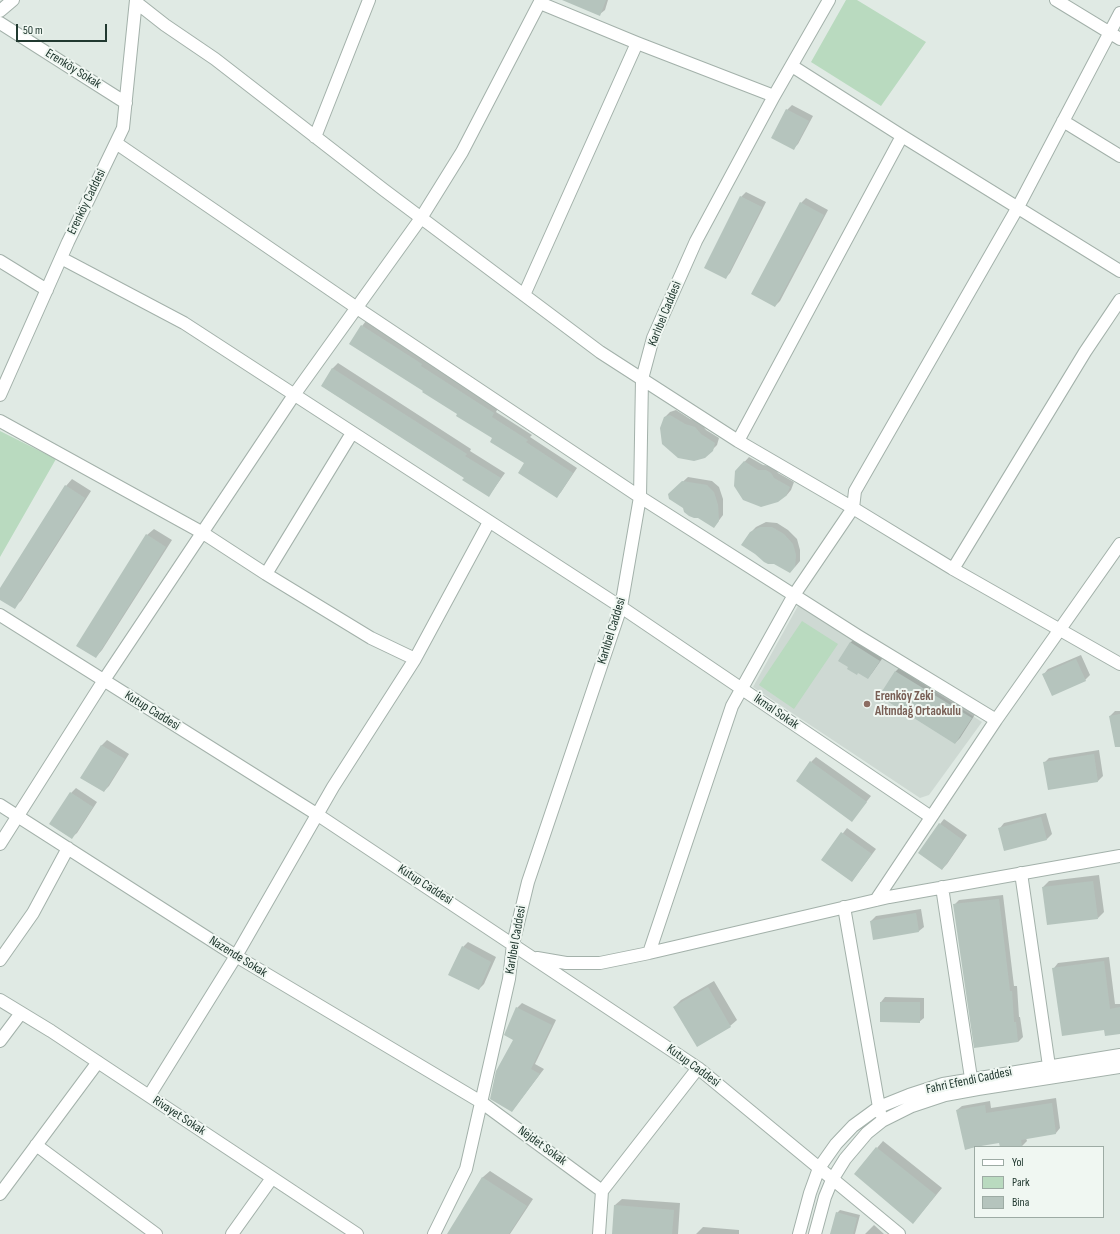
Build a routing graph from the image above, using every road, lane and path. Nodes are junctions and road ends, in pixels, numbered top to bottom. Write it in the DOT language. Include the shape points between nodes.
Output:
graph roads {
  1 [pos="13,0"];
  2 [pos="369,0"];
  3 [pos="829,0"];
  4 [pos="1056,0"];
  5 [pos="137,2"];
  6 [pos="541,2"];
  7 [pos="0,11"];
  8 [pos="1120,13"];
  9 [pos="0,23"];
  10 [pos="1109,32"];
  11 [pos="1120,39"];
  12 [pos="637,43"];
  13 [pos="792,66"];
  14 [pos="774,96"];
  15 [pos="126,102"];
  16 [pos="1063,120"];
  17 [pos="315,136"];
  18 [pos="902,136"];
  19 [pos="116,143"];
  20 [pos="1120,156"];
  21 [pos="1018,207"];
  22 [pos="421,218"];
  23 [pos="61,258"];
  24 [pos="0,261"];
  25 [pos="1120,271"];
  26 [pos="47,290"];
  27 [pos="524,295"];
  28 [pos="1120,300"];
  29 [pos="357,308"];
  30 [pos="642,379"];
  31 [pos="0,395"];
  32 [pos="294,395"];
  33 [pos="0,421"];
  34 [pos="352,432"];
  35 [pos="738,441"];
  36 [pos="640,497"];
  37 [pos="853,508"];
  38 [pos="489,522"];
  39 [pos="203,533"];
  40 [pos="1120,544"];
  41 [pos="953,569"];
  42 [pos="266,574"];
  43 [pos="794,595"];
  44 [pos="621,608"];
  45 [pos="0,615"];
  46 [pos="1060,630"];
  47 [pos="415,659"];
  48 [pos="1120,664"];
  49 [pos="104,680"];
  50 [pos="743,689"];
  51 [pos="996,720"];
  52 [pos="0,805"];
  53 [pos="318,815"];
  54 [pos="931,816"];
  55 [pos="18,817"];
  56 [pos="0,844"];
  57 [pos="68,848"];
  58 [pos="1120,856"];
  59 [pos="1021,873"];
  60 [pos="942,887"];
  61 [pos="876,900"];
  62 [pos="844,907"];
  63 [pos="513,944"];
  64 [pos="649,953"];
  65 [pos="236,956"];
  66 [pos="532,957"];
  67 [pos="0,960"];
  68 [pos="0,1000"];
  69 [pos="21,1013"];
  70 [pos="0,1040"];
  71 [pos="1120,1055"];
  72 [pos="98,1062"];
  73 [pos="1048,1066"];
  74 [pos="1120,1067"];
  75 [pos="698,1068"];
  76 [pos="971,1078"];
  77 [pos="149,1096"];
  78 [pos="481,1102"];
  79 [pos="879,1107"];
  80 [pos="882,1121"];
  81 [pos="36,1145"];
  82 [pos="819,1168"];
  83 [pos="272,1178"];
  84 [pos="832,1180"];
  85 [pos="602,1192"];
  86 [pos="0,1194"];
  87 [pos="156,1234"];
  88 [pos="232,1234"];
  89 [pos="357,1234"];
  90 [pos="434,1234"];
  91 [pos="599,1234"];
  92 [pos="799,1234"];
  93 [pos="815,1234"];
  94 [pos="899,1234"];
  1 -- 7 [label="street"];
  2 -- 17 [label="street"];
  3 -- 13 [label="street, Karlıbel Caddesi"];
  4 -- 10 [label="street"];
  5 -- 15 [label="street, Erenköy Caddesi"];
  5 -- 17 [label="street"];
  6 -- 12 [label="street"];
  6 -- 22 [label="street" via="462,152"];
  8 -- 10 [label="street"];
  9 -- 15 [label="street, Erenköy Sokak"];
  10 -- 11 [label="street"];
  10 -- 16 [label="street"];
  12 -- 14 [label="street"];
  12 -- 27 [label="street"];
  13 -- 14 [label="street, Karlıbel Caddesi"];
  13 -- 18 [label="street"];
  14 -- 30 [label="street, Karlıbel Caddesi" via="696,241 653,338"];
  15 -- 19 [label="street, Erenköy Caddesi" via="123,128"];
  16 -- 20 [label="street"];
  16 -- 21 [label="street"];
  17 -- 22 [label="street"];
  18 -- 21 [label="street"];
  18 -- 35 [label="street"];
  19 -- 23 [label="street, Erenköy Caddesi"];
  19 -- 29 [label="street"];
  21 -- 25 [label="street"];
  21 -- 37 [label="street" via="855,491"];
  22 -- 27 [label="street"];
  22 -- 29 [label="street"];
  23 -- 26 [label="street, Erenköy Caddesi"];
  23 -- 32 [label="street, İkmal Sokak" via="184,323"];
  24 -- 26 [label="street"];
  26 -- 31 [label="street, Erenköy Caddesi"];
  27 -- 30 [label="street" via="600,352"];
  28 -- 41 [label="street" via="1085,352"];
  29 -- 32 [label="street"];
  29 -- 36 [label="street"];
  30 -- 35 [label="street"];
  30 -- 36 [label="street, Karlıbel Caddesi"];
  32 -- 34 [label="street, İkmal Sokak"];
  32 -- 39 [label="street"];
  33 -- 39 [label="street"];
  34 -- 38 [label="street, İkmal Sokak"];
  34 -- 42 [label="street"];
  35 -- 37 [label="street"];
  36 -- 43 [label="street"];
  36 -- 44 [label="street, Karlıbel Caddesi"];
  37 -- 41 [label="street"];
  37 -- 43 [label="street"];
  38 -- 44 [label="street, İkmal Sokak"];
  38 -- 47 [label="street"];
  39 -- 42 [label="street"];
  39 -- 49 [label="street"];
  40 -- 46 [label="street"];
  41 -- 46 [label="street"];
  42 -- 47 [label="street" via="371,638"];
  43 -- 50 [label="street"];
  43 -- 51 [label="street"];
  44 -- 50 [label="street, İkmal Sokak"];
  44 -- 63 [label="street, Karlıbel Caddesi" via="528,882"];
  45 -- 49 [label="street, Kutup Caddesi"];
  46 -- 48 [label="street"];
  46 -- 51 [label="street"];
  47 -- 53 [label="street" via="333,787"];
  49 -- 53 [label="street, Kutup Caddesi"];
  49 -- 55 [label="street"];
  50 -- 54 [label="street, İkmal Sokak"];
  50 -- 64 [label="street" via="732,706"];
  51 -- 54 [label="street"];
  52 -- 55 [label="street, Nazende Sokak"];
  53 -- 63 [label="street, Kutup Caddesi"];
  53 -- 65 [label="street"];
  54 -- 61 [label="street"];
  55 -- 56 [label="street"];
  55 -- 57 [label="street, Nazende Sokak"];
  57 -- 65 [label="street, Nazende Sokak"];
  57 -- 67 [label="street" via="33,913"];
  58 -- 59 [label="street"];
  59 -- 60 [label="street"];
  59 -- 73 [label="street"];
  60 -- 61 [label="street"];
  60 -- 76 [label="street"];
  61 -- 62 [label="street"];
  62 -- 64 [label="street"];
  62 -- 79 [label="street"];
  63 -- 66 [label="street, Kutup Caddesi"];
  63 -- 78 [label="street, Karlıbel Caddesi" via="509,979"];
  64 -- 66 [label="street" via="600,963 566,963"];
  65 -- 77 [label="street"];
  65 -- 78 [label="street, Nazende Sokak"];
  66 -- 75 [label="street, Kutup Caddesi"];
  68 -- 69 [label="street, Rivayet Sokak"];
  69 -- 70 [label="street"];
  69 -- 72 [label="street, Rivayet Sokak"];
  71 -- 73 [label="street, Fahri Efendi Caddesi"];
  72 -- 77 [label="street, Rivayet Sokak"];
  72 -- 81 [label="street"];
  73 -- 76 [label="street, Fahri Efendi Caddesi"];
  74 -- 80 [label="street, Fahri Efendi Caddesi" via="945,1095 912,1106"];
  75 -- 82 [label="street, Kutup Caddesi"];
  75 -- 85 [label="street"];
  76 -- 79 [label="street, Fahri Efendi Caddesi" via="943,1084"];
  77 -- 83 [label="street, Rivayet Sokak"];
  78 -- 85 [label="street, Nejdet Sokak"];
  78 -- 90 [label="street, Karlıbel Caddesi" via="466,1169"];
  79 -- 80 [label="street"];
  79 -- 82 [label="street, Fahri Efendi Caddesi" via="853,1126"];
  80 -- 84 [label="street, Fahri Efendi Caddesi" via="867,1133 845,1159"];
  81 -- 86 [label="street"];
  81 -- 87 [label="street"];
  82 -- 84 [label="street, Kutup Caddesi"];
  82 -- 92 [label="street, Fahri Efendi Caddesi"];
  83 -- 88 [label="street"];
  83 -- 89 [label="street, Rivayet Sokak"];
  84 -- 93 [label="street, Fahri Efendi Caddesi"];
  84 -- 94 [label="street, Kutup Caddesi"];
  85 -- 91 [label="street"];
}
